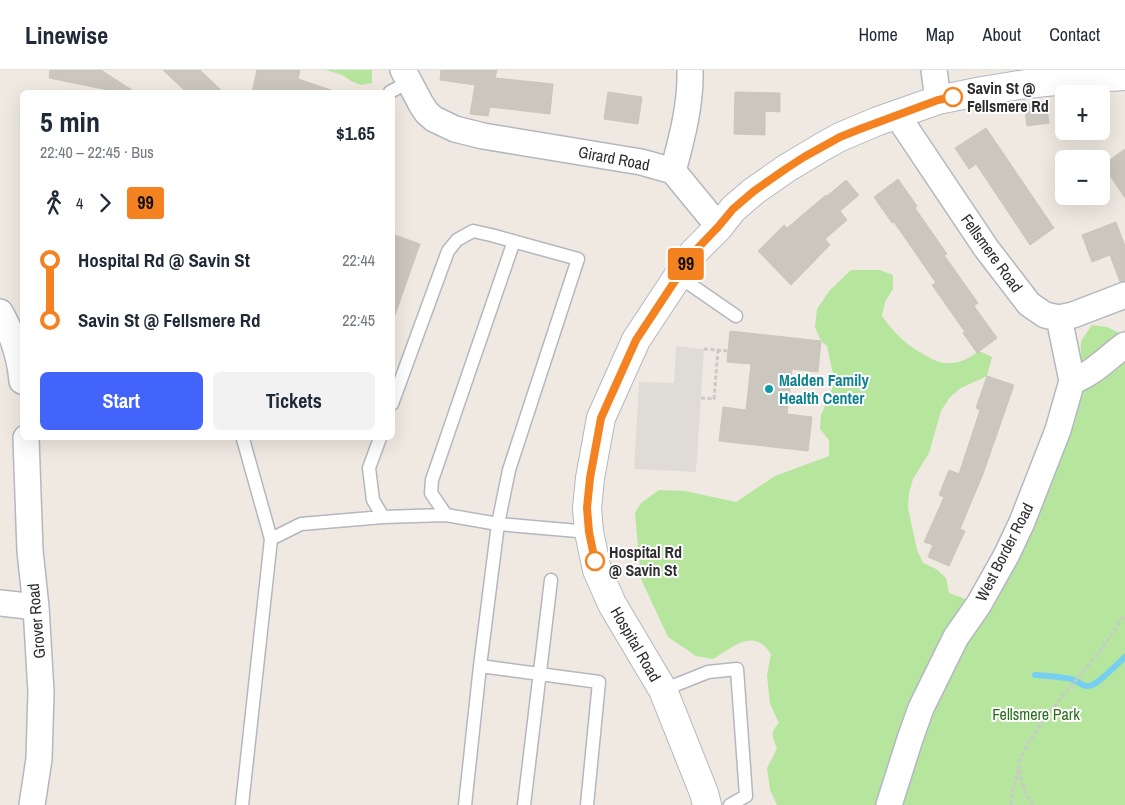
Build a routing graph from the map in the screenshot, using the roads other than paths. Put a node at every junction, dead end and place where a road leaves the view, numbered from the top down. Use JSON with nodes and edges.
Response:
{"nodes":[{"id":1,"x":690,"y":70,"type":"edge"},
{"id":2,"x":934,"y":70,"type":"edge"},
{"id":3,"x":1125,"y":76,"type":"edge"},
{"id":4,"x":401,"y":82,"type":"edge"},
{"id":5,"x":938,"y":100,"type":"junction"},
{"id":6,"x":897,"y":115,"type":"junction"},
{"id":7,"x":673,"y":171,"type":"junction"},
{"id":8,"x":718,"y":227,"type":"junction"},
{"id":9,"x":514,"y":241,"type":"junction"},
{"id":10,"x":678,"y":276,"type":"junction"},
{"id":11,"x":1125,"y":295,"type":"edge"},
{"id":12,"x":0,"y":312,"type":"edge"},
{"id":13,"x":736,"y":316,"type":"dead end"},
{"id":14,"x":1059,"y":318,"type":"junction"},
{"id":15,"x":1125,"y":345,"type":"edge"},
{"id":16,"x":20,"y":363,"type":"edge"},
{"id":17,"x":1072,"y":381,"type":"junction"},
{"id":18,"x":395,"y":396,"type":"edge"},
{"id":19,"x":26,"y":440,"type":"edge"},
{"id":20,"x":244,"y":440,"type":"edge"},
{"id":21,"x":379,"y":440,"type":"edge"},
{"id":22,"x":383,"y":516,"type":"junction"},
{"id":23,"x":446,"y":516,"type":"junction"},
{"id":24,"x":498,"y":524,"type":"junction"},
{"id":25,"x":589,"y":532,"type":"junction"},
{"id":26,"x":271,"y":538,"type":"junction"},
{"id":27,"x":550,"y":580,"type":"dead end"},
{"id":28,"x":0,"y":603,"type":"edge"},
{"id":29,"x":36,"y":607,"type":"junction"},
{"id":30,"x":480,"y":666,"type":"junction"},
{"id":31,"x":540,"y":674,"type":"junction"},
{"id":32,"x":663,"y":690,"type":"junction"},
{"id":33,"x":32,"y":805,"type":"edge"},
{"id":34,"x":242,"y":805,"type":"edge"},
{"id":35,"x":465,"y":805,"type":"edge"},
{"id":36,"x":524,"y":805,"type":"edge"},
{"id":37,"x":587,"y":805,"type":"edge"},
{"id":38,"x":706,"y":805,"type":"edge"},
{"id":39,"x":730,"y":805,"type":"edge"},
{"id":40,"x":889,"y":805,"type":"edge"}],
"edges":[{"from":1,"to":7,"type":"street"},
{"from":2,"to":5,"type":"street"},
{"from":3,"to":5,"type":"street","name":"Hospital Road"},
{"from":4,"to":7,"type":"street","name":"Girard Road"},
{"from":5,"to":6,"type":"street","name":"Hospital Road"},
{"from":6,"to":8,"type":"street","name":"Hospital Road"},
{"from":6,"to":14,"type":"street","name":"Fellsmere Road"},
{"from":7,"to":8,"type":"street"},
{"from":8,"to":10,"type":"street","name":"Hospital Road"},
{"from":9,"to":18,"type":"lane"},
{"from":9,"to":23,"type":"lane"},
{"from":9,"to":24,"type":"lane"},
{"from":10,"to":13,"type":"lane"},
{"from":10,"to":25,"type":"street","name":"Hospital Road"},
{"from":11,"to":14,"type":"street"},
{"from":12,"to":16,"type":"street"},
{"from":14,"to":17,"type":"street","name":"West Border Road"},
{"from":15,"to":17,"type":"street"},
{"from":17,"to":40,"type":"street","name":"West Border Road"},
{"from":19,"to":29,"type":"street","name":"Grover Road"},
{"from":20,"to":26,"type":"lane"},
{"from":21,"to":22,"type":"lane"},
{"from":22,"to":23,"type":"lane"},
{"from":22,"to":26,"type":"lane"},
{"from":23,"to":24,"type":"lane"},
{"from":24,"to":25,"type":"lane"},
{"from":24,"to":30,"type":"lane"},
{"from":25,"to":32,"type":"street","name":"Hospital Road"},
{"from":26,"to":34,"type":"lane"},
{"from":27,"to":31,"type":"lane"},
{"from":28,"to":29,"type":"street"},
{"from":29,"to":33,"type":"street","name":"Grover Road"},
{"from":30,"to":31,"type":"lane"},
{"from":30,"to":35,"type":"lane"},
{"from":31,"to":36,"type":"lane"},
{"from":31,"to":37,"type":"lane"},
{"from":32,"to":38,"type":"street","name":"Hospital Road"},
{"from":32,"to":39,"type":"lane"}]}
